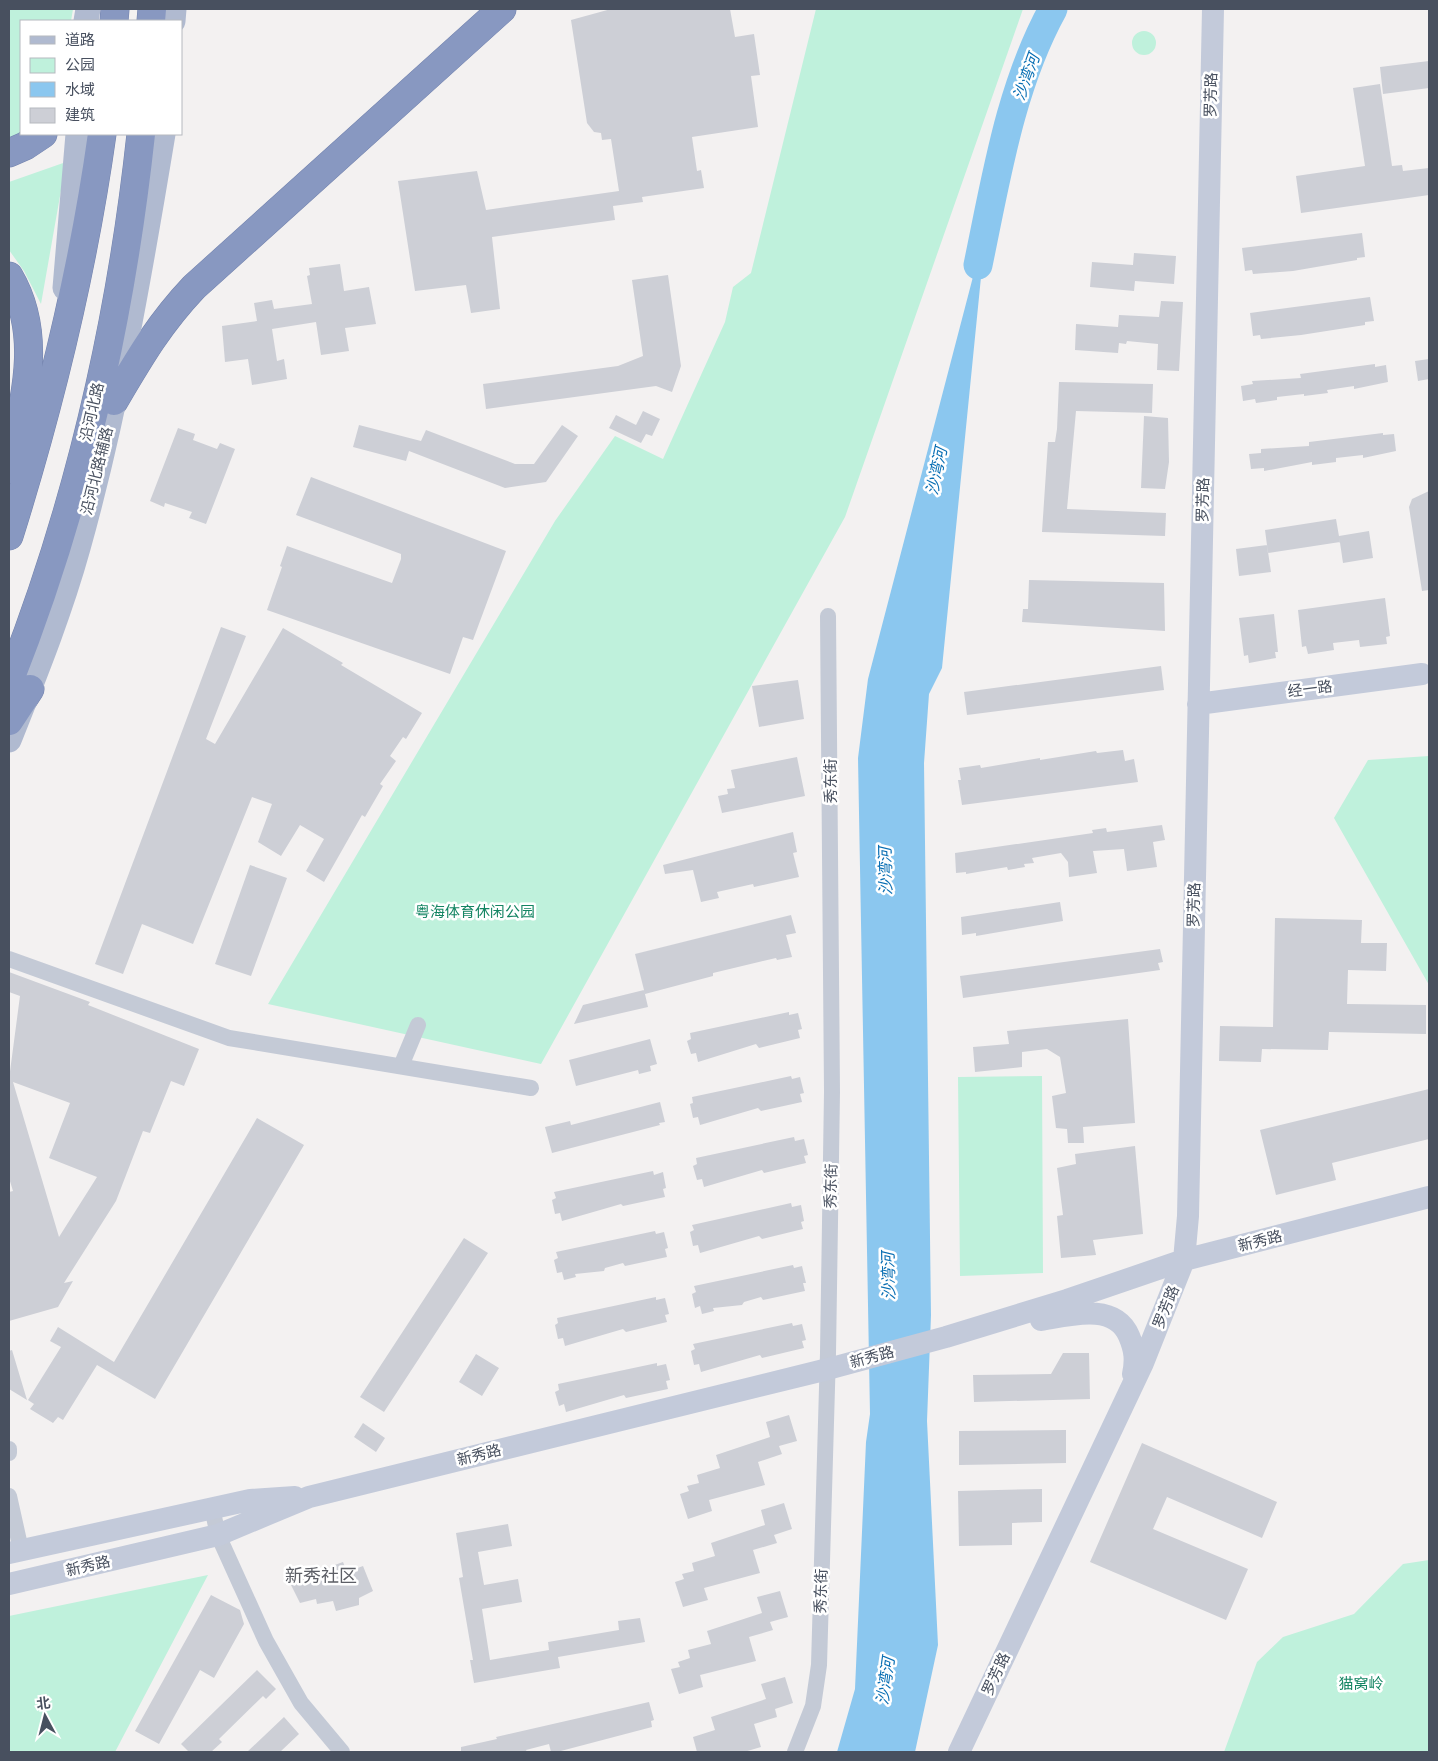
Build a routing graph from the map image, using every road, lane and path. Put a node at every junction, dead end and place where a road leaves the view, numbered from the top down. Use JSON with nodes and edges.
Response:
{"nodes":[{"id":1,"x":502,"y":9,"type":"edge"},
{"id":2,"x":1213,"y":9,"type":"edge"},
{"id":3,"x":42,"y":135,"type":"edge"},
{"id":4,"x":78,"y":135,"type":"edge"},
{"id":5,"x":102,"y":135,"type":"edge"},
{"id":6,"x":141,"y":135,"type":"edge"},
{"id":7,"x":162,"y":135,"type":"edge"},
{"id":8,"x":9,"y":153,"type":"edge"},
{"id":9,"x":9,"y":276,"type":"edge"},
{"id":10,"x":9,"y":320,"type":"edge"},
{"id":11,"x":59,"y":352,"type":"junction"},
{"id":12,"x":24,"y":397,"type":"junction"},
{"id":13,"x":114,"y":401,"type":"junction"},
{"id":14,"x":9,"y":469,"type":"edge"},
{"id":15,"x":9,"y":536,"type":"edge"},
{"id":16,"x":828,"y":616,"type":"dead end"},
{"id":17,"x":1427,"y":675,"type":"edge"},
{"id":18,"x":19,"y":685,"type":"edge"},
{"id":19,"x":1198,"y":704,"type":"junction"},
{"id":20,"x":9,"y":721,"type":"edge"},
{"id":21,"x":9,"y":740,"type":"edge"},
{"id":22,"x":9,"y":959,"type":"edge"},
{"id":23,"x":418,"y":1025,"type":"dead end"},
{"id":24,"x":401,"y":1066,"type":"junction"},
{"id":25,"x":531,"y":1088,"type":"dead end"},
{"id":26,"x":1429,"y":1197,"type":"edge"},
{"id":27,"x":1184,"y":1260,"type":"junction"},
{"id":28,"x":954,"y":1335,"type":"junction"},
{"id":29,"x":828,"y":1368,"type":"junction"},
{"id":30,"x":1129,"y":1392,"type":"junction"},
{"id":31,"x":9,"y":1449,"type":"edge"},
{"id":32,"x":9,"y":1453,"type":"edge"},
{"id":33,"x":9,"y":1496,"type":"edge"},
{"id":34,"x":309,"y":1497,"type":"junction"},
{"id":35,"x":212,"y":1508,"type":"junction"},
{"id":36,"x":218,"y":1535,"type":"junction"},
{"id":37,"x":15,"y":1552,"type":"edge"},
{"id":38,"x":9,"y":1584,"type":"edge"},
{"id":39,"x":342,"y":1752,"type":"edge"},
{"id":40,"x":795,"y":1752,"type":"edge"},
{"id":41,"x":959,"y":1752,"type":"edge"}],
"edges":[{"from":1,"to":13,"type":"highway"},
{"from":2,"to":19,"type":"main road","name":"罗芳路"},
{"from":3,"to":8,"type":"highway"},
{"from":4,"to":11,"type":"main road"},
{"from":5,"to":11,"type":"highway"},
{"from":6,"to":18,"type":"highway","name":"沿河北路"},
{"from":7,"to":13,"type":"main road","name":"沿河北路辅路"},
{"from":9,"to":12,"type":"highway"},
{"from":10,"to":12,"type":"highway"},
{"from":11,"to":15,"type":"highway"},
{"from":12,"to":14,"type":"highway"},
{"from":13,"to":18,"type":"main road","name":"沿河北路辅路"},
{"from":16,"to":29,"type":"street","name":"秀东街"},
{"from":17,"to":19,"type":"main road","name":"经一路"},
{"from":18,"to":20,"type":"highway","name":"沿河北路"},
{"from":18,"to":21,"type":"main road","name":"沿河北路辅路"},
{"from":19,"to":27,"type":"main road","name":"罗芳路"},
{"from":22,"to":24,"type":"street"},
{"from":23,"to":24,"type":"street"},
{"from":24,"to":25,"type":"street"},
{"from":26,"to":27,"type":"main road","name":"新秀路"},
{"from":27,"to":28,"type":"main road","name":"新秀路"},
{"from":27,"to":30,"type":"main road","name":"罗芳路"},
{"from":28,"to":29,"type":"main road","name":"新秀路"},
{"from":28,"to":30,"type":"main road"},
{"from":29,"to":34,"type":"main road","name":"新秀路"},
{"from":29,"to":40,"type":"street","name":"秀东街"},
{"from":30,"to":41,"type":"main road","name":"罗芳路"},
{"from":31,"to":32,"type":"street"},
{"from":33,"to":37,"type":"street"},
{"from":34,"to":35,"type":"main road","name":"新秀路"},
{"from":34,"to":36,"type":"main road","name":"新秀路"},
{"from":35,"to":36,"type":"street"},
{"from":35,"to":37,"type":"main road","name":"新秀路"},
{"from":36,"to":38,"type":"main road","name":"新秀路"},
{"from":36,"to":39,"type":"street"}]}
